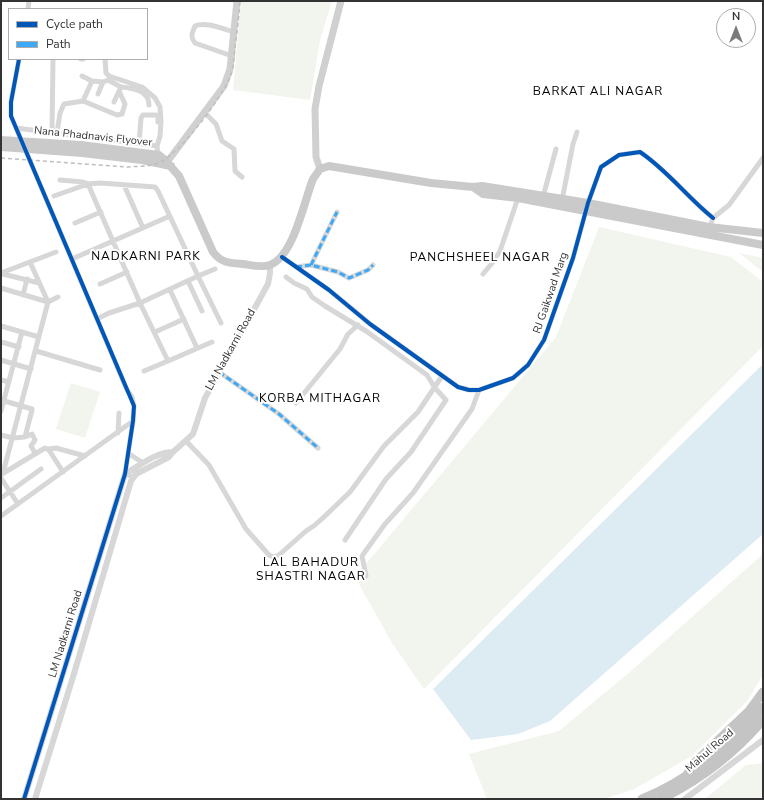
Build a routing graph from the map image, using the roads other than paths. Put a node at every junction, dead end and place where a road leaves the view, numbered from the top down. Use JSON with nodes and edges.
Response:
{"nodes":[{"id":1,"x":237,"y":1,"type":"edge"},
{"id":2,"x":341,"y":1,"type":"edge"},
{"id":3,"x":234,"y":32,"type":"junction"},
{"id":4,"x":232,"y":56,"type":"junction"},
{"id":5,"x":20,"y":60,"type":"edge"},
{"id":6,"x":53,"y":60,"type":"edge"},
{"id":7,"x":105,"y":60,"type":"edge"},
{"id":8,"x":82,"y":76,"type":"dead end"},
{"id":9,"x":92,"y":82,"type":"junction"},
{"id":10,"x":103,"y":82,"type":"junction"},
{"id":11,"x":120,"y":89,"type":"junction"},
{"id":12,"x":98,"y":94,"type":"dead end"},
{"id":13,"x":67,"y":98,"type":"dead end"},
{"id":14,"x":83,"y":101,"type":"junction"},
{"id":15,"x":114,"y":102,"type":"dead end"},
{"id":16,"x":64,"y":104,"type":"junction"},
{"id":17,"x":149,"y":105,"type":"dead end"},
{"id":18,"x":205,"y":113,"type":"junction"},
{"id":19,"x":16,"y":128,"type":"junction"},
{"id":20,"x":577,"y":132,"type":"dead end"},
{"id":21,"x":55,"y":133,"type":"junction"},
{"id":22,"x":1,"y":140,"type":"edge"},
{"id":23,"x":139,"y":144,"type":"junction"},
{"id":24,"x":156,"y":146,"type":"junction"},
{"id":25,"x":1,"y":147,"type":"edge"},
{"id":26,"x":556,"y":149,"type":"dead end"},
{"id":27,"x":159,"y":155,"type":"junction"},
{"id":28,"x":142,"y":156,"type":"junction"},
{"id":29,"x":763,"y":158,"type":"edge"},
{"id":30,"x":155,"y":163,"type":"junction"},
{"id":31,"x":168,"y":164,"type":"junction"},
{"id":32,"x":320,"y":169,"type":"junction"},
{"id":33,"x":242,"y":178,"type":"dead end"},
{"id":34,"x":60,"y":180,"type":"dead end"},
{"id":35,"x":88,"y":184,"type":"junction"},
{"id":36,"x":124,"y":185,"type":"junction"},
{"id":37,"x":473,"y":187,"type":"junction"},
{"id":38,"x":54,"y":196,"type":"dead end"},
{"id":39,"x":542,"y":197,"type":"junction"},
{"id":40,"x":518,"y":198,"type":"junction"},
{"id":41,"x":562,"y":200,"type":"junction"},
{"id":42,"x":587,"y":207,"type":"junction"},
{"id":43,"x":100,"y":212,"type":"junction"},
{"id":44,"x":337,"y":212,"type":"dead end"},
{"id":45,"x":170,"y":216,"type":"junction"},
{"id":46,"x":713,"y":218,"type":"junction"},
{"id":47,"x":74,"y":223,"type":"dead end"},
{"id":48,"x":143,"y":228,"type":"junction"},
{"id":49,"x":708,"y":230,"type":"junction"},
{"id":50,"x":763,"y":233,"type":"edge"},
{"id":51,"x":113,"y":241,"type":"junction"},
{"id":52,"x":763,"y":245,"type":"edge"},
{"id":53,"x":56,"y":252,"type":"dead end"},
{"id":54,"x":282,"y":257,"type":"junction"},
{"id":55,"x":72,"y":259,"type":"junction"},
{"id":56,"x":30,"y":262,"type":"junction"},
{"id":57,"x":270,"y":265,"type":"junction"},
{"id":58,"x":311,"y":265,"type":"junction"},
{"id":59,"x":373,"y":265,"type":"dead end"},
{"id":60,"x":296,"y":267,"type":"junction"},
{"id":61,"x":215,"y":269,"type":"dead end"},
{"id":62,"x":127,"y":272,"type":"junction"},
{"id":63,"x":2,"y":273,"type":"edge"},
{"id":64,"x":483,"y":274,"type":"dead end"},
{"id":65,"x":198,"y":276,"type":"junction"},
{"id":66,"x":286,"y":277,"type":"dead end"},
{"id":67,"x":27,"y":280,"type":"junction"},
{"id":68,"x":188,"y":281,"type":"junction"},
{"id":69,"x":39,"y":283,"type":"junction"},
{"id":70,"x":100,"y":284,"type":"dead end"},
{"id":71,"x":1,"y":288,"type":"edge"},
{"id":72,"x":170,"y":290,"type":"junction"},
{"id":73,"x":23,"y":295,"type":"junction"},
{"id":74,"x":58,"y":297,"type":"dead end"},
{"id":75,"x":48,"y":302,"type":"junction"},
{"id":76,"x":140,"y":303,"type":"junction"},
{"id":77,"x":202,"y":311,"type":"dead end"},
{"id":78,"x":97,"y":319,"type":"junction"},
{"id":79,"x":184,"y":319,"type":"junction"},
{"id":80,"x":220,"y":322,"type":"dead end"},
{"id":81,"x":1,"y":326,"type":"edge"},
{"id":82,"x":358,"y":326,"type":"junction"},
{"id":83,"x":22,"y":332,"type":"junction"},
{"id":84,"x":154,"y":332,"type":"junction"},
{"id":85,"x":39,"y":337,"type":"junction"},
{"id":86,"x":1,"y":342,"type":"edge"},
{"id":87,"x":212,"y":342,"type":"dead end"},
{"id":88,"x":19,"y":347,"type":"junction"},
{"id":89,"x":197,"y":348,"type":"junction"},
{"id":90,"x":36,"y":351,"type":"junction"},
{"id":91,"x":1,"y":360,"type":"edge"},
{"id":92,"x":168,"y":361,"type":"junction"},
{"id":93,"x":14,"y":364,"type":"junction"},
{"id":94,"x":31,"y":368,"type":"junction"},
{"id":95,"x":100,"y":370,"type":"dead end"},
{"id":96,"x":144,"y":371,"type":"dead end"},
{"id":97,"x":218,"y":372,"type":"junction"},
{"id":98,"x":442,"y":376,"type":"junction"},
{"id":99,"x":1,"y":380,"type":"edge"},
{"id":100,"x":9,"y":382,"type":"junction"},
{"id":101,"x":435,"y":388,"type":"junction"},
{"id":102,"x":479,"y":390,"type":"junction"},
{"id":103,"x":2,"y":400,"type":"edge"},
{"id":104,"x":296,"y":403,"type":"dead end"},
{"id":105,"x":21,"y":405,"type":"junction"},
{"id":106,"x":1,"y":411,"type":"edge"},
{"id":107,"x":119,"y":413,"type":"dead end"},
{"id":108,"x":133,"y":421,"type":"junction"},
{"id":109,"x":118,"y":433,"type":"junction"},
{"id":110,"x":1,"y":435,"type":"edge"},
{"id":111,"x":25,"y":437,"type":"junction"},
{"id":112,"x":12,"y":438,"type":"junction"},
{"id":113,"x":186,"y":441,"type":"junction"},
{"id":114,"x":48,"y":448,"type":"junction"},
{"id":115,"x":318,"y":448,"type":"dead end"},
{"id":116,"x":172,"y":452,"type":"junction"},
{"id":117,"x":35,"y":453,"type":"junction"},
{"id":118,"x":128,"y":453,"type":"junction"},
{"id":119,"x":85,"y":456,"type":"junction"},
{"id":120,"x":143,"y":463,"type":"junction"},
{"id":121,"x":41,"y":469,"type":"dead end"},
{"id":122,"x":63,"y":472,"type":"junction"},
{"id":123,"x":125,"y":474,"type":"junction"},
{"id":124,"x":2,"y":475,"type":"edge"},
{"id":125,"x":133,"y":477,"type":"junction"},
{"id":126,"x":10,"y":492,"type":"junction"},
{"id":127,"x":1,"y":498,"type":"edge"},
{"id":128,"x":18,"y":504,"type":"junction"},
{"id":129,"x":115,"y":509,"type":"junction"},
{"id":130,"x":122,"y":510,"type":"junction"},
{"id":131,"x":1,"y":516,"type":"edge"},
{"id":132,"x":345,"y":540,"type":"dead end"},
{"id":133,"x":366,"y":576,"type":"dead end"},
{"id":134,"x":763,"y":692,"type":"edge"},
{"id":135,"x":763,"y":699,"type":"edge"},
{"id":136,"x":763,"y":706,"type":"edge"},
{"id":137,"x":763,"y":714,"type":"edge"},
{"id":138,"x":763,"y":720,"type":"edge"},
{"id":139,"x":763,"y":740,"type":"edge"},
{"id":140,"x":688,"y":775,"type":"junction"},
{"id":141,"x":24,"y":799,"type":"edge"},
{"id":142,"x":35,"y":799,"type":"edge"},
{"id":143,"x":642,"y":799,"type":"edge"},
{"id":144,"x":653,"y":799,"type":"edge"},
{"id":145,"x":661,"y":799,"type":"edge"},
{"id":146,"x":670,"y":799,"type":"edge"},
{"id":147,"x":685,"y":799,"type":"edge"}],
"edges":[{"from":1,"to":3,"type":"main road"},
{"from":2,"to":32,"type":"main road"},
{"from":3,"to":4,"type":"main road"},
{"from":3,"to":4,"type":"street"},
{"from":4,"to":18,"type":"main road"},
{"from":5,"to":19,"type":"street"},
{"from":6,"to":21,"type":"street"},
{"from":7,"to":24,"type":"street"},
{"from":8,"to":9,"type":"street"},
{"from":9,"to":10,"type":"street"},
{"from":9,"to":14,"type":"street"},
{"from":10,"to":11,"type":"street"},
{"from":10,"to":12,"type":"street"},
{"from":11,"to":14,"type":"street"},
{"from":11,"to":15,"type":"street"},
{"from":11,"to":17,"type":"street"},
{"from":13,"to":16,"type":"street"},
{"from":14,"to":16,"type":"street"},
{"from":16,"to":21,"type":"street"},
{"from":18,"to":31,"type":"main road"},
{"from":18,"to":33,"type":"street"},
{"from":19,"to":21,"type":"street"},
{"from":19,"to":55,"type":"street"},
{"from":20,"to":41,"type":"street"},
{"from":21,"to":23,"type":"street"},
{"from":22,"to":28,"type":"main road","name":"Nana Phadnavis Flyover","bridge":true},
{"from":23,"to":24,"type":"street"},
{"from":23,"to":24,"type":"street"},
{"from":24,"to":27,"type":"street"},
{"from":25,"to":28,"type":"main road","name":"Nana Phadnavis Flyover","bridge":true},
{"from":26,"to":39,"type":"street"},
{"from":27,"to":28,"type":"main road","name":"Nana Phadnavis Flyover"},
{"from":27,"to":30,"type":"street"},
{"from":27,"to":31,"type":"main road"},
{"from":28,"to":30,"type":"main road","name":"Nana Phadnavis Flyover"},
{"from":29,"to":46,"type":"street"},
{"from":30,"to":31,"type":"main road","name":"Nana Phadnavis Flyover"},
{"from":31,"to":57,"type":"main road"},
{"from":32,"to":37,"type":"main road"},
{"from":32,"to":54,"type":"main road"},
{"from":34,"to":35,"type":"street"},
{"from":35,"to":36,"type":"street"},
{"from":35,"to":38,"type":"street"},
{"from":35,"to":43,"type":"street"},
{"from":36,"to":45,"type":"street"},
{"from":36,"to":48,"type":"street"},
{"from":37,"to":39,"type":"main road"},
{"from":37,"to":40,"type":"main road"},
{"from":39,"to":41,"type":"main road"},
{"from":40,"to":42,"type":"main road"},
{"from":40,"to":64,"type":"street"},
{"from":41,"to":42,"type":"main road"},
{"from":42,"to":46,"type":"street","name":"RJ Gaikwad Marg"},
{"from":42,"to":49,"type":"main road"},
{"from":42,"to":102,"type":"street","name":"RJ Gaikwad Marg"},
{"from":43,"to":47,"type":"street"},
{"from":43,"to":51,"type":"street"},
{"from":44,"to":58,"type":"street"},
{"from":45,"to":48,"type":"street"},
{"from":45,"to":65,"type":"street"},
{"from":46,"to":49,"type":"street"},
{"from":48,"to":51,"type":"street"},
{"from":49,"to":50,"type":"main road"},
{"from":49,"to":52,"type":"main road"},
{"from":51,"to":55,"type":"street"},
{"from":51,"to":62,"type":"street"},
{"from":53,"to":56,"type":"street"},
{"from":54,"to":57,"type":"main road"},
{"from":54,"to":60,"type":"street","name":"RJ Gaikwad Marg"},
{"from":55,"to":78,"type":"street"},
{"from":56,"to":63,"type":"street"},
{"from":56,"to":69,"type":"street"},
{"from":57,"to":97,"type":"street","name":"LM Nadkarni Road"},
{"from":58,"to":59,"type":"street"},
{"from":58,"to":60,"type":"street"},
{"from":60,"to":98,"type":"street","name":"RJ Gaikwad Marg"},
{"from":61,"to":65,"type":"street"},
{"from":62,"to":70,"type":"street"},
{"from":62,"to":76,"type":"street"},
{"from":63,"to":67,"type":"street"},
{"from":65,"to":68,"type":"street"},
{"from":65,"to":80,"type":"street"},
{"from":66,"to":82,"type":"street"},
{"from":67,"to":69,"type":"street"},
{"from":67,"to":73,"type":"street"},
{"from":68,"to":72,"type":"street"},
{"from":68,"to":77,"type":"street"},
{"from":69,"to":75,"type":"street"},
{"from":71,"to":73,"type":"street"},
{"from":72,"to":76,"type":"street"},
{"from":72,"to":79,"type":"street"},
{"from":73,"to":75,"type":"street"},
{"from":74,"to":75,"type":"street"},
{"from":75,"to":85,"type":"street"},
{"from":76,"to":78,"type":"street"},
{"from":76,"to":84,"type":"street"},
{"from":78,"to":108,"type":"street"},
{"from":79,"to":84,"type":"street"},
{"from":79,"to":89,"type":"street"},
{"from":81,"to":83,"type":"street"},
{"from":82,"to":101,"type":"street"},
{"from":82,"to":104,"type":"street"},
{"from":83,"to":85,"type":"street"},
{"from":83,"to":88,"type":"street"},
{"from":84,"to":92,"type":"street"},
{"from":85,"to":90,"type":"street"},
{"from":86,"to":88,"type":"street"},
{"from":87,"to":89,"type":"street"},
{"from":88,"to":93,"type":"street"},
{"from":89,"to":92,"type":"street"},
{"from":90,"to":94,"type":"street"},
{"from":90,"to":95,"type":"street"},
{"from":91,"to":93,"type":"street"},
{"from":92,"to":96,"type":"street"},
{"from":93,"to":94,"type":"street"},
{"from":93,"to":100,"type":"street"},
{"from":94,"to":105,"type":"street"},
{"from":97,"to":113,"type":"street","name":"LM Nadkarni Road"},
{"from":97,"to":115,"type":"street"},
{"from":98,"to":101,"type":"street"},
{"from":98,"to":102,"type":"street","name":"RJ Gaikwad Marg"},
{"from":99,"to":100,"type":"street"},
{"from":100,"to":103,"type":"street"},
{"from":101,"to":113,"type":"street"},
{"from":101,"to":132,"type":"street"},
{"from":102,"to":133,"type":"street"},
{"from":103,"to":105,"type":"street"},
{"from":103,"to":106,"type":"street"},
{"from":105,"to":111,"type":"street"},
{"from":105,"to":112,"type":"street"},
{"from":107,"to":109,"type":"street"},
{"from":108,"to":109,"type":"street"},
{"from":108,"to":118,"type":"street"},
{"from":109,"to":119,"type":"street"},
{"from":110,"to":112,"type":"street"},
{"from":111,"to":112,"type":"street"},
{"from":111,"to":117,"type":"street"},
{"from":112,"to":124,"type":"street"},
{"from":113,"to":116,"type":"street","name":"LM Nadkarni Road"},
{"from":114,"to":117,"type":"street"},
{"from":114,"to":119,"type":"street"},
{"from":114,"to":122,"type":"street"},
{"from":116,"to":120,"type":"street","name":"LM Nadkarni Road"},
{"from":116,"to":125,"type":"street","name":"LM Nadkarni Road"},
{"from":117,"to":124,"type":"street"},
{"from":118,"to":120,"type":"street"},
{"from":118,"to":123,"type":"street"},
{"from":119,"to":122,"type":"street"},
{"from":120,"to":123,"type":"street","name":"LM Nadkarni Road"},
{"from":121,"to":126,"type":"street"},
{"from":122,"to":128,"type":"street"},
{"from":123,"to":125,"type":"street"},
{"from":123,"to":129,"type":"street","name":"LM Nadkarni Road"},
{"from":124,"to":126,"type":"street"},
{"from":125,"to":130,"type":"street","name":"LM Nadkarni Road"},
{"from":126,"to":127,"type":"street"},
{"from":126,"to":128,"type":"street"},
{"from":128,"to":131,"type":"street"},
{"from":129,"to":130,"type":"street"},
{"from":129,"to":141,"type":"street","name":"LM Nadkarni Road"},
{"from":130,"to":142,"type":"street","name":"LM Nadkarni Road"},
{"from":134,"to":140,"type":"highway","bridge":true},
{"from":135,"to":144,"type":"street","name":"Mahul Road"},
{"from":136,"to":140,"type":"highway","bridge":true},
{"from":137,"to":146,"type":"street","name":"Mahul Road"},
{"from":138,"to":145,"type":"highway","bridge":true},
{"from":139,"to":147,"type":"street","name":"Mahul Road"},
{"from":140,"to":143,"type":"highway","bridge":true}]}
